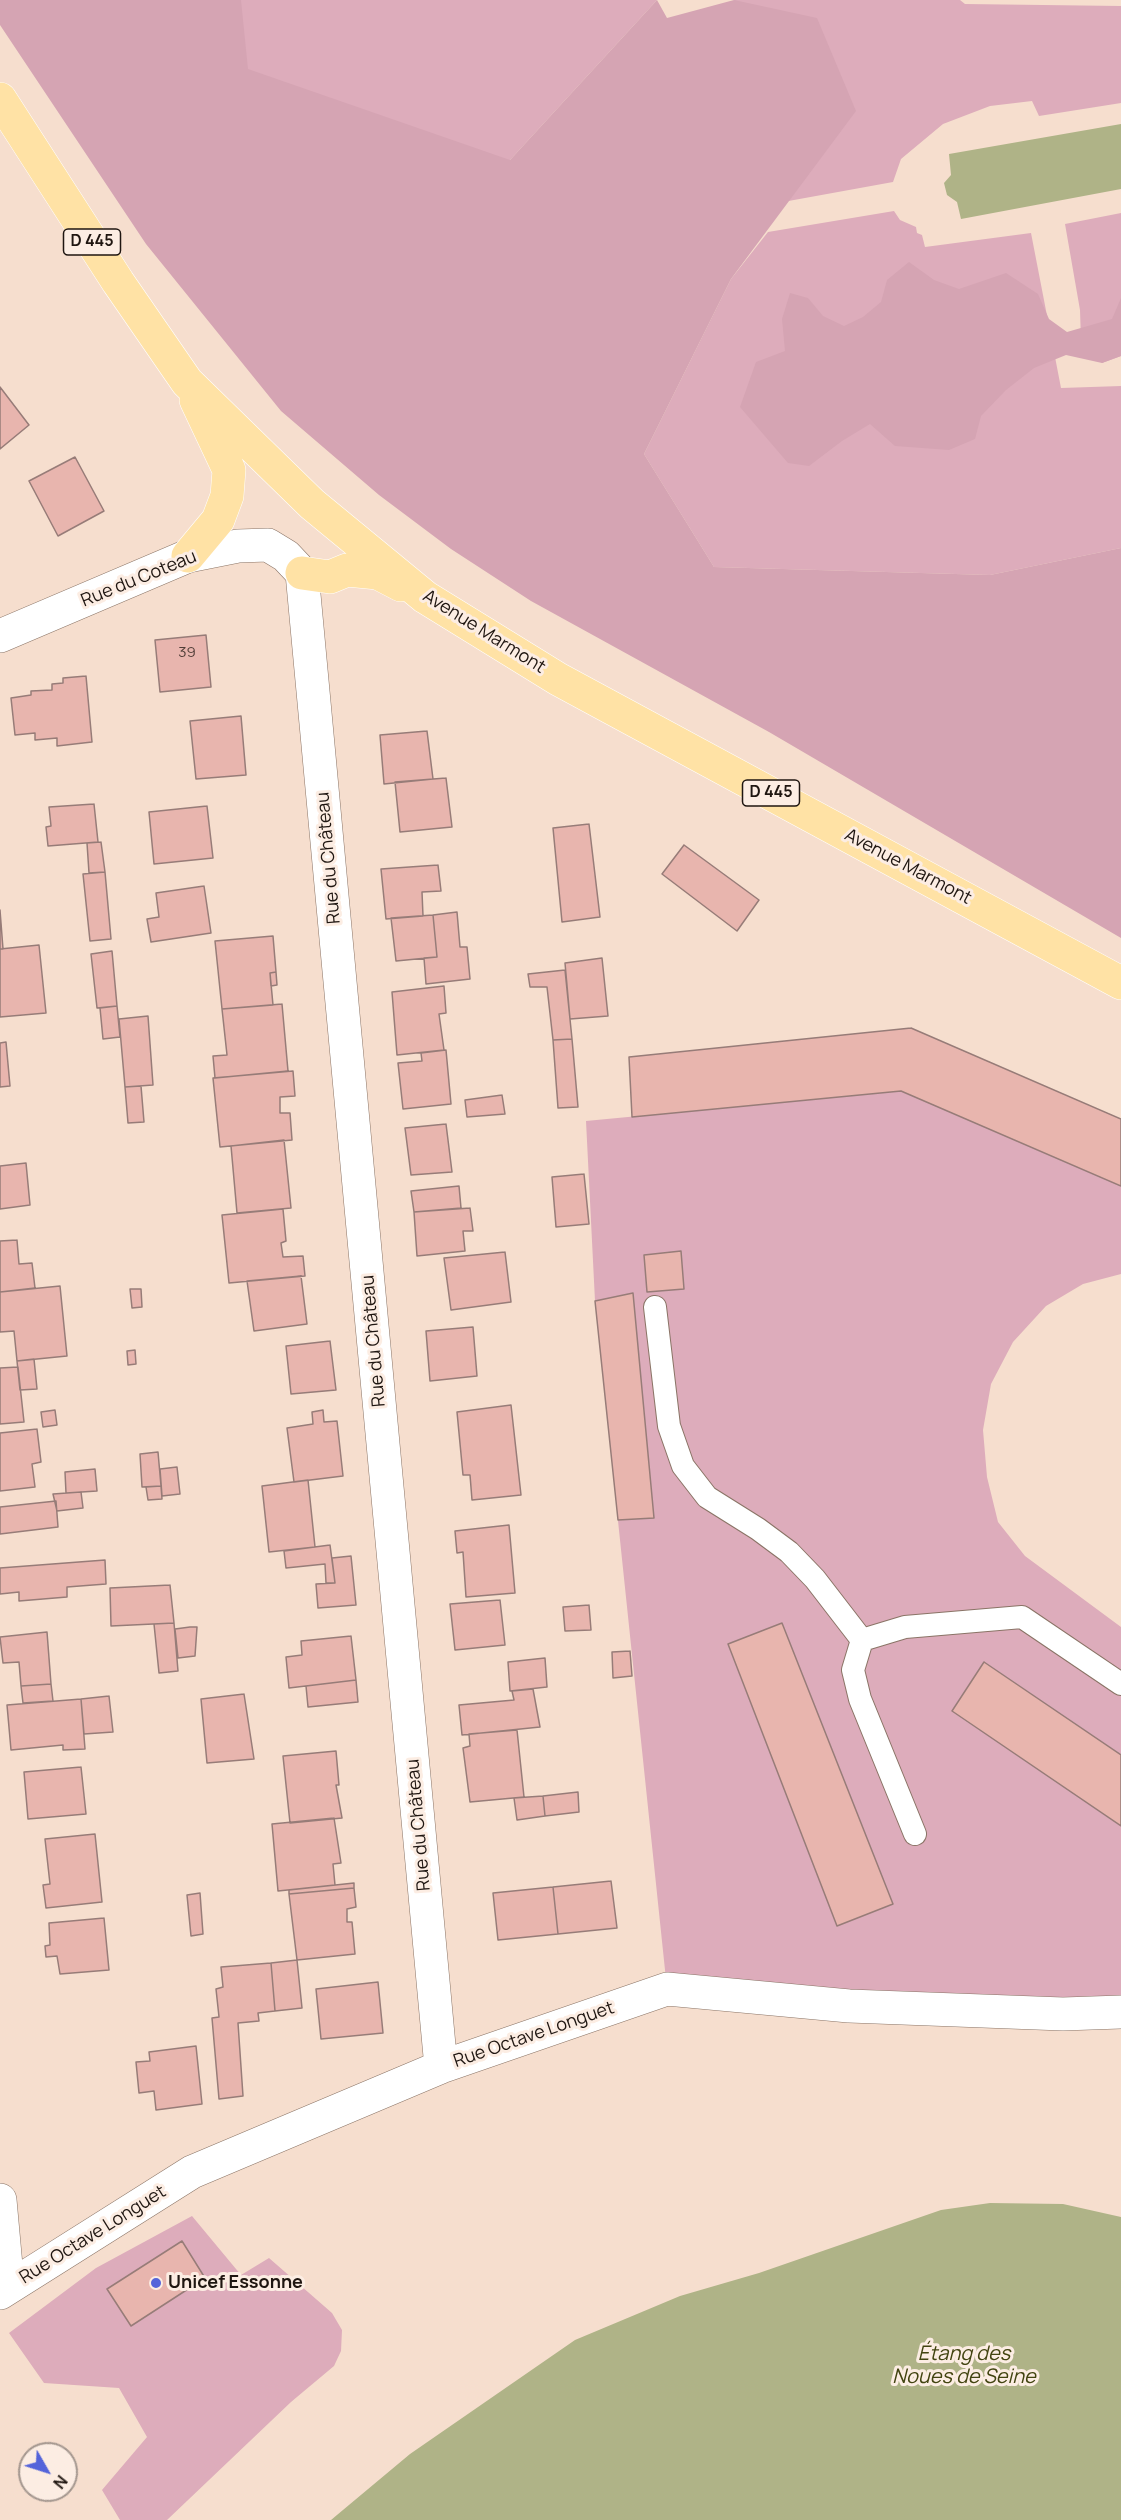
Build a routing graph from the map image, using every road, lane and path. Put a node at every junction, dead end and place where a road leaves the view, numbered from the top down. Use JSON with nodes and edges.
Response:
{"nodes":[{"id":1,"x":0,"y":99,"type":"edge"},
{"id":2,"x":188,"y":382,"type":"junction"},
{"id":3,"x":188,"y":556,"type":"junction"},
{"id":4,"x":302,"y":573,"type":"junction"},
{"id":5,"x":425,"y":597,"type":"junction"},
{"id":6,"x":3,"y":630,"type":"edge"},
{"id":7,"x":1121,"y":983,"type":"edge"},
{"id":8,"x":656,"y":1307,"type":"dead end"},
{"id":9,"x":862,"y":1640,"type":"junction"},
{"id":10,"x":1121,"y":1683,"type":"edge"},
{"id":11,"x":915,"y":1834,"type":"dead end"},
{"id":12,"x":1121,"y":2012,"type":"edge"},
{"id":13,"x":441,"y":2067,"type":"junction"},
{"id":14,"x":0,"y":2199,"type":"edge"},
{"id":15,"x":4,"y":2291,"type":"edge"}],
"edges":[{"from":1,"to":2,"type":"main road","name":"Avenue Marmont","number":"D 445"},
{"from":2,"to":3,"type":"main road"},
{"from":2,"to":5,"type":"main road","name":"Avenue Marmont","number":"D 445"},
{"from":3,"to":4,"type":"street","name":"Rue du Coteau"},
{"from":3,"to":6,"type":"street","name":"Rue du Coteau"},
{"from":4,"to":5,"type":"main road"},
{"from":4,"to":13,"type":"street","name":"Rue du Château"},
{"from":5,"to":7,"type":"main road","name":"Avenue Marmont","number":"D 445"},
{"from":8,"to":9,"type":"lane"},
{"from":9,"to":10,"type":"lane"},
{"from":9,"to":11,"type":"lane"},
{"from":12,"to":13,"type":"street","name":"Rue Octave Longuet"},
{"from":13,"to":15,"type":"street","name":"Rue Octave Longuet"},
{"from":14,"to":15,"type":"street"}]}
